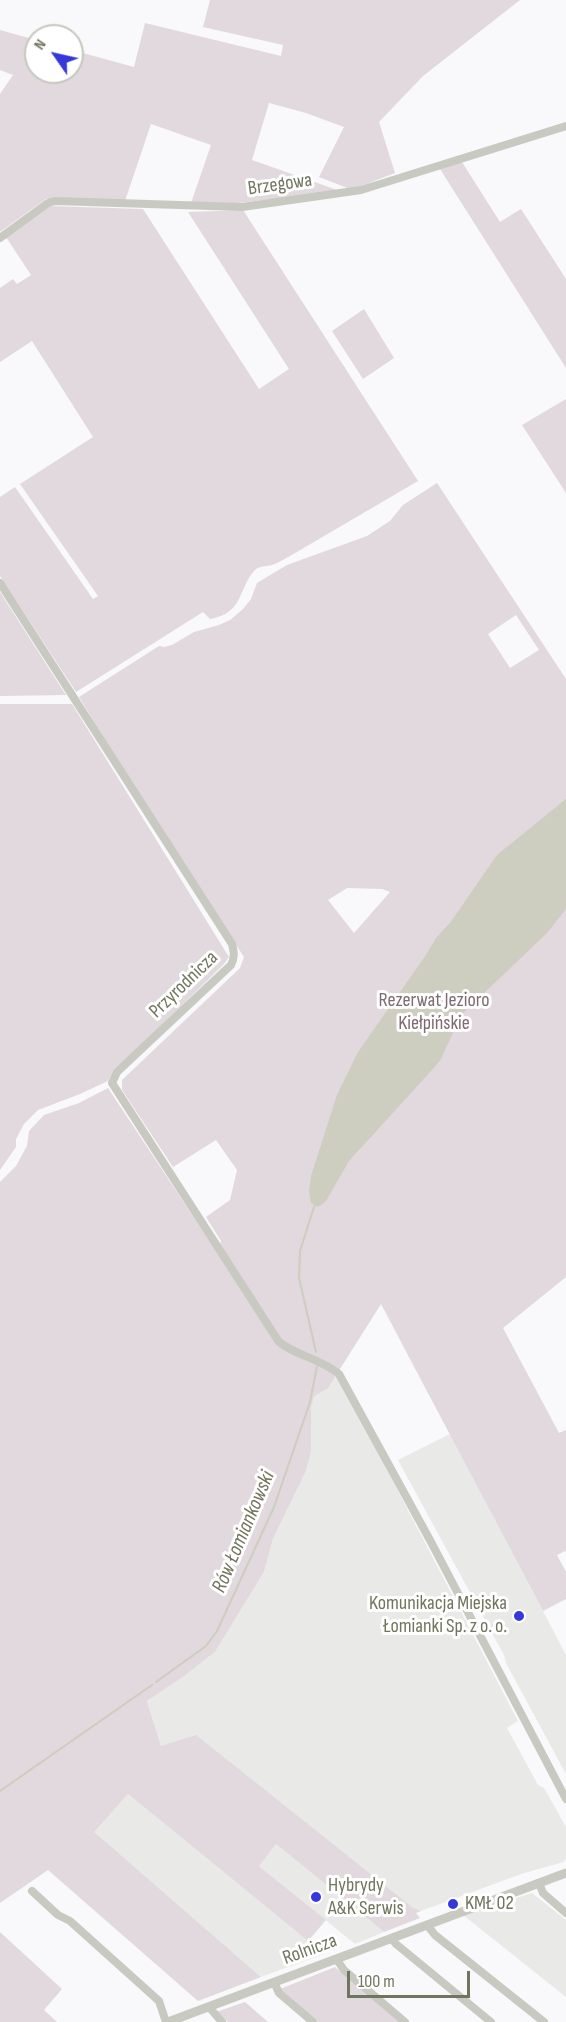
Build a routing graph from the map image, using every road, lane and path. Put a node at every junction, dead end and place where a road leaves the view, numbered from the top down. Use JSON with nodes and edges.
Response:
{"nodes":[{"id":1,"x":566,"y":126,"type":"edge"},
{"id":2,"x":0,"y":238,"type":"edge"},
{"id":3,"x":0,"y":584,"type":"edge"},
{"id":4,"x":566,"y":1799,"type":"edge"},
{"id":5,"x":566,"y":1873,"type":"edge"},
{"id":6,"x":540,"y":1883,"type":"junction"},
{"id":7,"x":32,"y":1892,"type":"dead end"},
{"id":8,"x":566,"y":1913,"type":"edge"},
{"id":9,"x":427,"y":1925,"type":"junction"},
{"id":10,"x":392,"y":1939,"type":"junction"},
{"id":11,"x":337,"y":1960,"type":"junction"},
{"id":12,"x":274,"y":1982,"type":"junction"},
{"id":13,"x":209,"y":2007,"type":"junction"},
{"id":14,"x":167,"y":2022,"type":"edge"},
{"id":15,"x":222,"y":2022,"type":"edge"},
{"id":16,"x":313,"y":2022,"type":"edge"},
{"id":17,"x":405,"y":2022,"type":"edge"},
{"id":18,"x":491,"y":2022,"type":"edge"},
{"id":19,"x":544,"y":2022,"type":"edge"}],
"edges":[{"from":1,"to":2,"type":"street","name":"Brzegowa"},
{"from":3,"to":4,"type":"street","name":"Przyrodnicza"},
{"from":5,"to":6,"type":"street","name":"Rolnicza"},
{"from":6,"to":8,"type":"street"},
{"from":6,"to":9,"type":"street","name":"Rolnicza"},
{"from":7,"to":14,"type":"street"},
{"from":9,"to":10,"type":"street","name":"Rolnicza"},
{"from":9,"to":19,"type":"street"},
{"from":10,"to":11,"type":"street","name":"Rolnicza"},
{"from":10,"to":18,"type":"street"},
{"from":11,"to":12,"type":"street","name":"Rolnicza"},
{"from":11,"to":17,"type":"street"},
{"from":12,"to":13,"type":"street","name":"Rolnicza"},
{"from":12,"to":16,"type":"street"},
{"from":13,"to":14,"type":"street","name":"Rolnicza"},
{"from":13,"to":15,"type":"street"}]}
